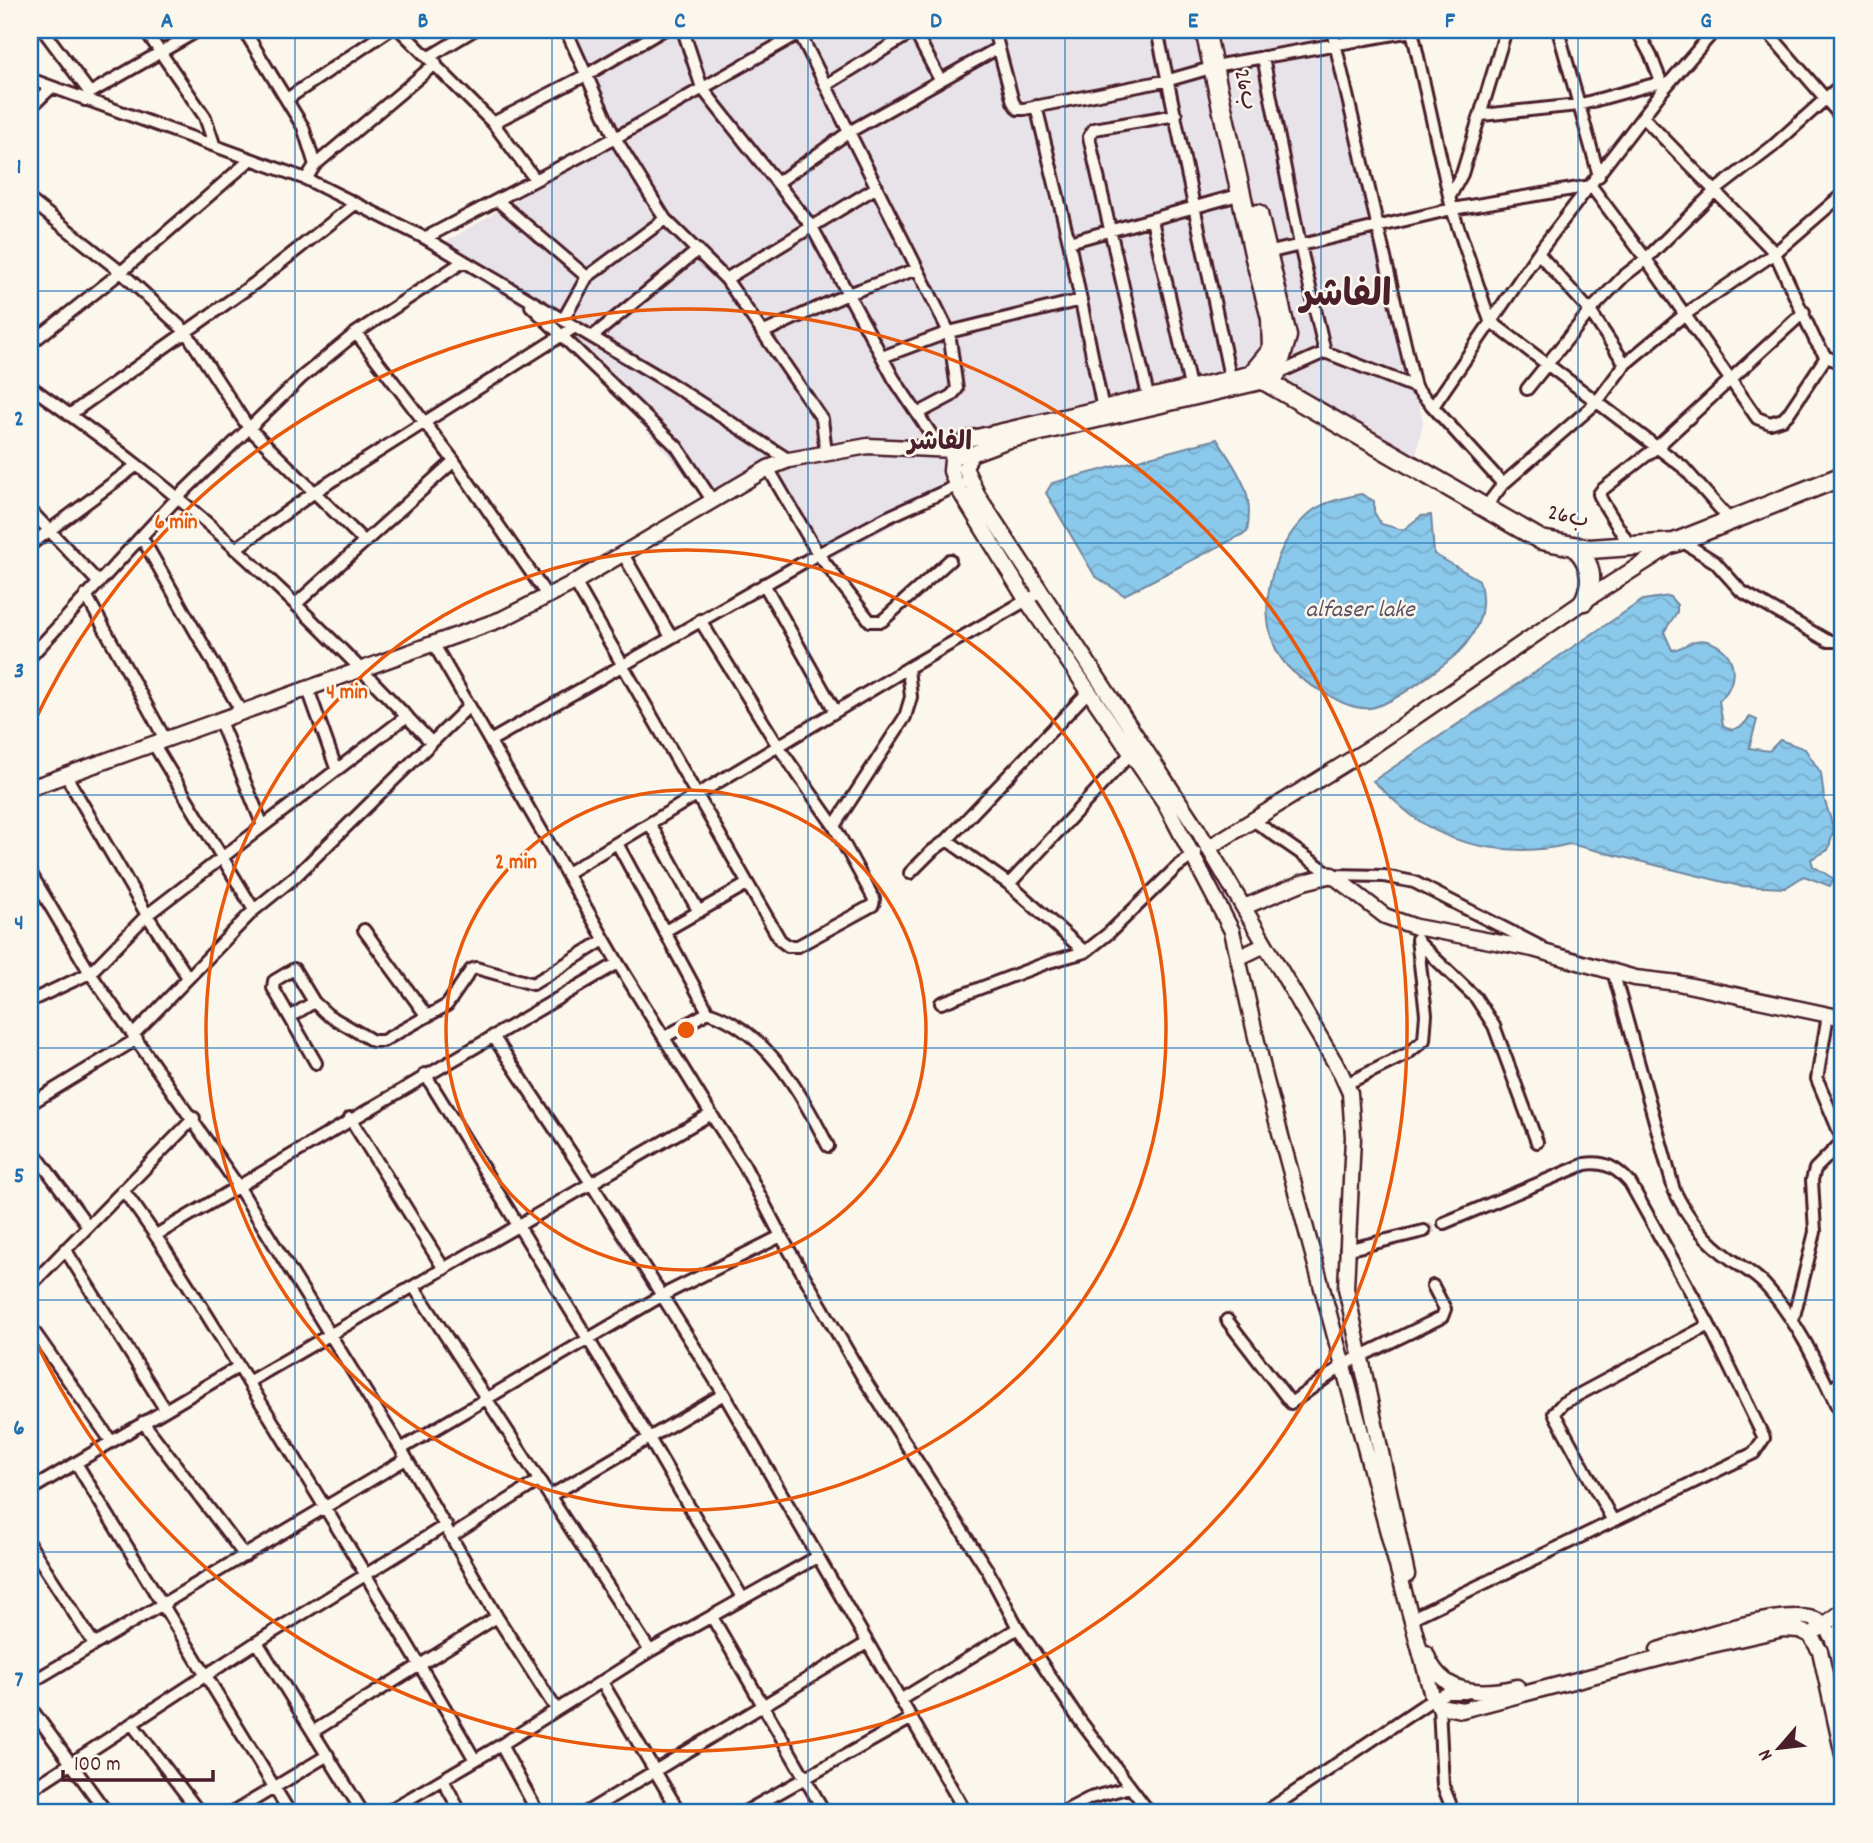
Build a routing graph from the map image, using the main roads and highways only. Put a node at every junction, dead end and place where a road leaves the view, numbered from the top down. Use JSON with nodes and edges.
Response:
{"nodes":[{"id":1,"x":1205,"y":30,"type":"edge"},
{"id":2,"x":1217,"y":30,"type":"edge"},
{"id":3,"x":1219,"y":65,"type":"junction"},
{"id":4,"x":1268,"y":370,"type":"junction"},
{"id":5,"x":1843,"y":476,"type":"edge"},
{"id":6,"x":1576,"y":548,"type":"junction"},
{"id":7,"x":1584,"y":601,"type":"road end"}],
"edges":[{"from":1,"to":3,"type":"highway","name":"26ب"},
{"from":2,"to":3,"type":"highway","name":"26ب"},
{"from":3,"to":4,"type":"highway","name":"26ب"},
{"from":3,"to":4,"type":"highway","name":"26ب"},
{"from":4,"to":6,"type":"highway","name":"26ب"},
{"from":5,"to":6,"type":"highway","name":"26ب"},
{"from":6,"to":7,"type":"highway"}]}
